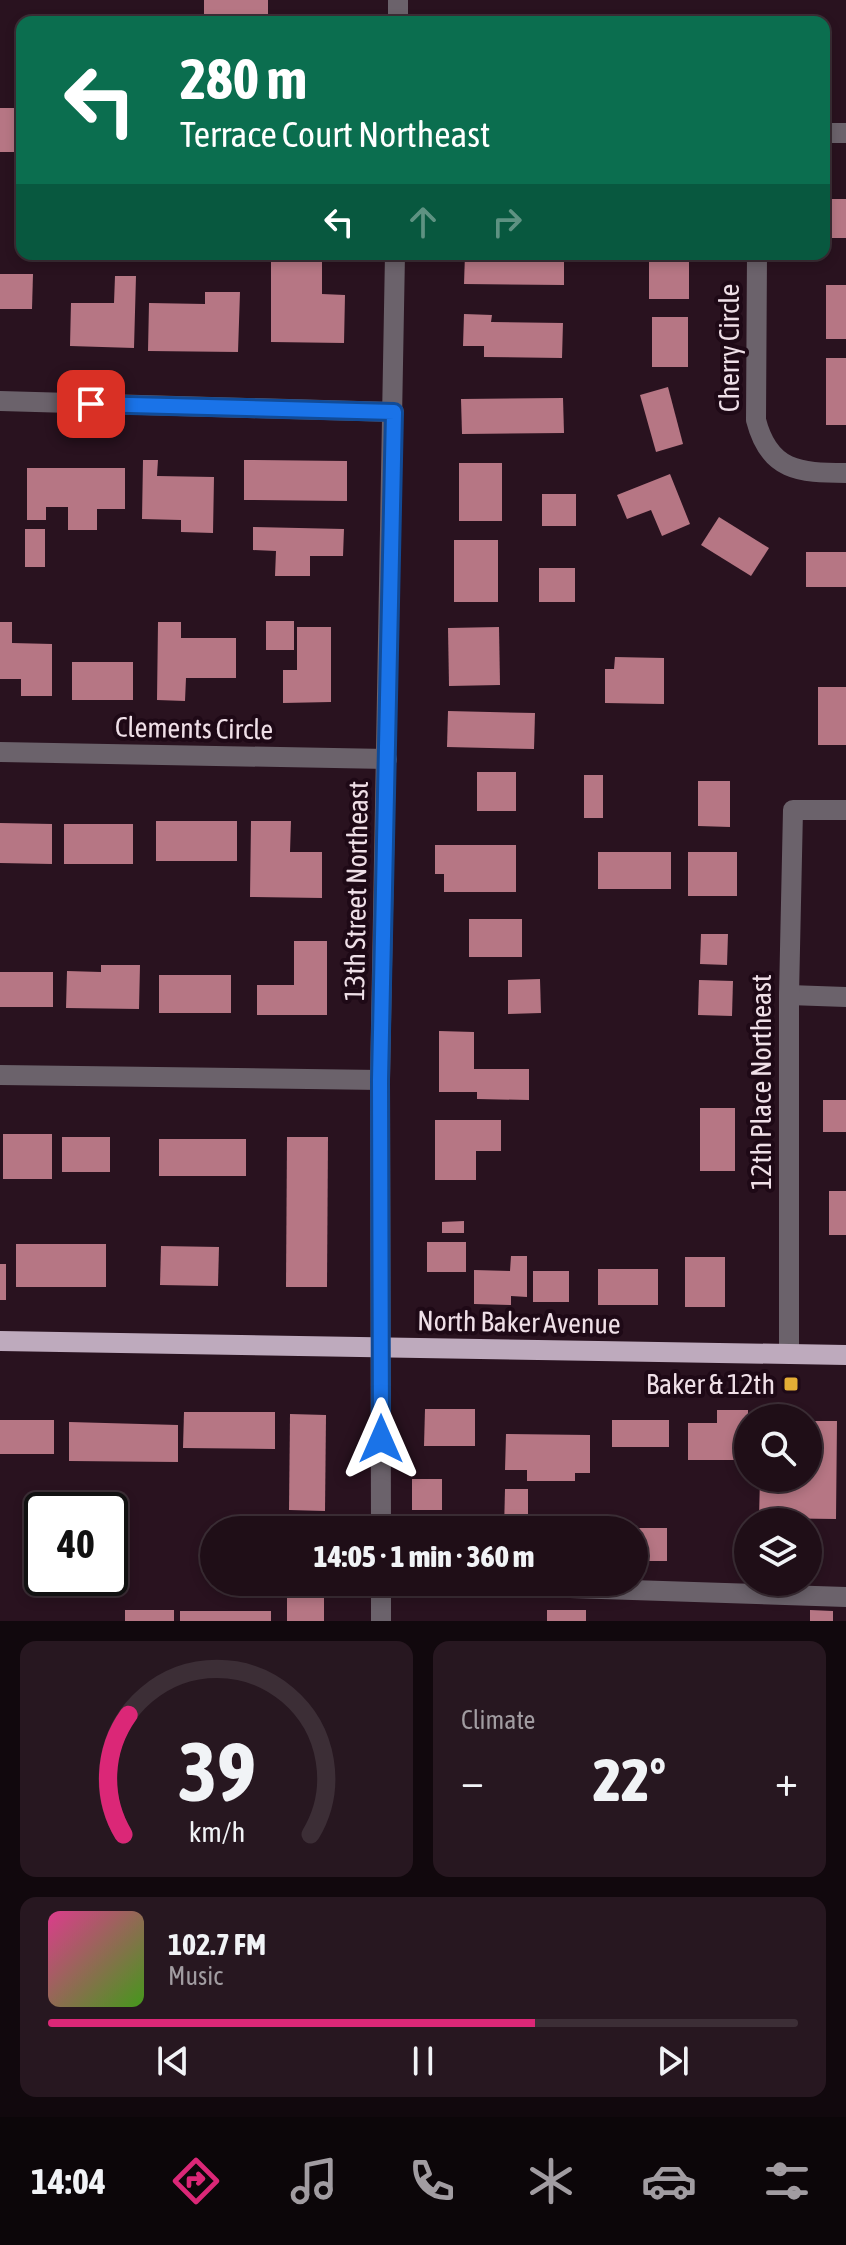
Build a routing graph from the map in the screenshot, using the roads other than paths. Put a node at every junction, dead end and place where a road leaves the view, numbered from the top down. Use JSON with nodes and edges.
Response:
{"nodes":[{"id":1,"x":395,"y":260,"type":"edge"},
{"id":2,"x":757,"y":260,"type":"edge"},
{"id":3,"x":0,"y":401,"type":"edge"},
{"id":4,"x":394,"y":412,"type":"junction"},
{"id":5,"x":846,"y":473,"type":"edge"},
{"id":6,"x":0,"y":752,"type":"edge"},
{"id":7,"x":387,"y":759,"type":"junction"},
{"id":8,"x":846,"y":810,"type":"edge"},
{"id":9,"x":789,"y":995,"type":"junction"},
{"id":10,"x":846,"y":997,"type":"edge"},
{"id":11,"x":0,"y":1075,"type":"edge"},
{"id":12,"x":380,"y":1080,"type":"junction"},
{"id":13,"x":0,"y":1341,"type":"edge"},
{"id":14,"x":381,"y":1347,"type":"junction"},
{"id":15,"x":789,"y":1354,"type":"junction"},
{"id":16,"x":846,"y":1355,"type":"edge"},
{"id":17,"x":381,"y":1516,"type":"edge"},
{"id":18,"x":648,"y":1591,"type":"edge"},
{"id":19,"x":381,"y":1596,"type":"edge"},
{"id":20,"x":846,"y":1597,"type":"edge"},
{"id":21,"x":381,"y":1621,"type":"edge"}],
"edges":[{"from":1,"to":4,"type":"street","name":"13th Street Northeast"},
{"from":2,"to":5,"type":"street","name":"Cherry Circle"},
{"from":3,"to":4,"type":"street"},
{"from":4,"to":7,"type":"street","name":"13th Street Northeast"},
{"from":6,"to":7,"type":"street","name":"Clements Circle"},
{"from":7,"to":12,"type":"street","name":"13th Street Northeast"},
{"from":8,"to":9,"type":"street","name":"12th Place Northeast"},
{"from":9,"to":10,"type":"street"},
{"from":9,"to":15,"type":"street","name":"12th Place Northeast"},
{"from":11,"to":12,"type":"street"},
{"from":12,"to":14,"type":"street","name":"13th Street Northeast"},
{"from":13,"to":14,"type":"main road","name":"North Baker Avenue"},
{"from":14,"to":15,"type":"main road","name":"North Baker Avenue"},
{"from":14,"to":17,"type":"street","name":"13th Street Northeast"},
{"from":15,"to":16,"type":"main road","name":"North Baker Avenue"},
{"from":18,"to":20,"type":"street"},
{"from":19,"to":21,"type":"street"}]}
